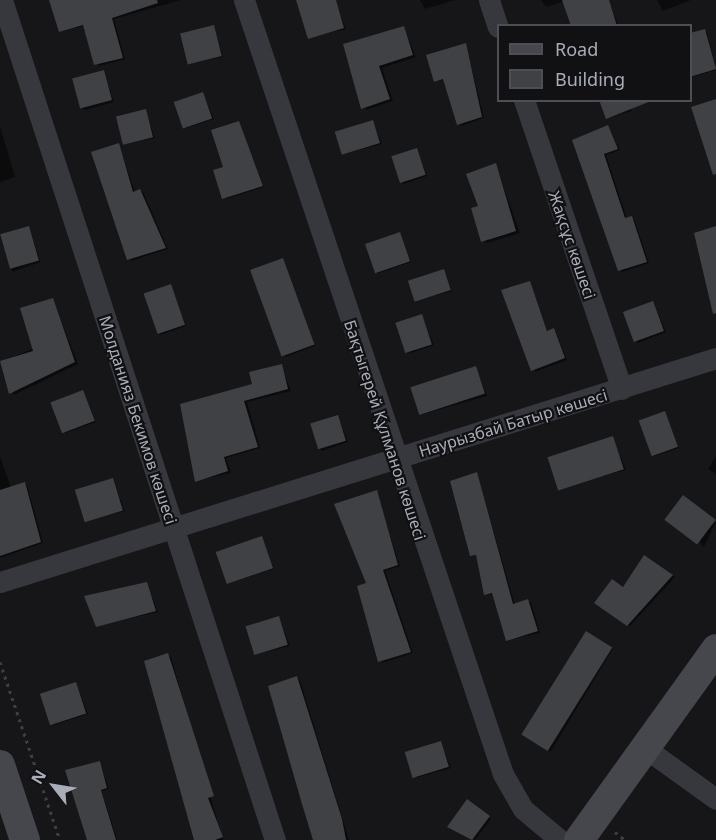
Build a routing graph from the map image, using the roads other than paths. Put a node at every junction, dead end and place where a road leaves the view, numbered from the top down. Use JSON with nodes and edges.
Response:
{"nodes":[{"id":1,"x":2,"y":0,"type":"edge"},
{"id":2,"x":244,"y":0,"type":"edge"},
{"id":3,"x":489,"y":0,"type":"edge"},
{"id":4,"x":497,"y":24,"type":"edge"},
{"id":5,"x":525,"y":102,"type":"edge"},
{"id":6,"x":716,"y":358,"type":"edge"},
{"id":7,"x":622,"y":389,"type":"junction"},
{"id":8,"x":394,"y":460,"type":"junction"},
{"id":9,"x":172,"y":527,"type":"junction"},
{"id":10,"x":0,"y":582,"type":"edge"},
{"id":11,"x":716,"y":649,"type":"edge"},
{"id":12,"x":645,"y":748,"type":"junction"},
{"id":13,"x":0,"y":765,"type":"edge"},
{"id":14,"x":716,"y":799,"type":"edge"},
{"id":15,"x":25,"y":840,"type":"edge"},
{"id":16,"x":275,"y":840,"type":"edge"},
{"id":17,"x":560,"y":840,"type":"edge"},
{"id":18,"x":579,"y":840,"type":"edge"}],
"edges":[{"from":1,"to":9,"type":"street","name":"Молданияз Бекимов көшесі"},
{"from":2,"to":8,"type":"street","name":"Бақтыгерей Құлманов көшесі"},
{"from":3,"to":4,"type":"street"},
{"from":5,"to":7,"type":"street","name":"Жақсұс көшесі"},
{"from":6,"to":7,"type":"street","name":"Наурызбай Батыр көшесі"},
{"from":7,"to":8,"type":"street","name":"Наурызбай Батыр көшесі"},
{"from":8,"to":9,"type":"street","name":"Наурызбай Батыр көшесі"},
{"from":8,"to":17,"type":"street","name":"Бақтыгерей Құлманов көшесі"},
{"from":9,"to":10,"type":"street","name":"Наурызбай Батыр көшесі"},
{"from":9,"to":16,"type":"street","name":"Молданияз Бекимов көшесі"},
{"from":11,"to":12,"type":"main road"},
{"from":12,"to":14,"type":"street"},
{"from":12,"to":18,"type":"main road"},
{"from":13,"to":15,"type":"main road"}]}
